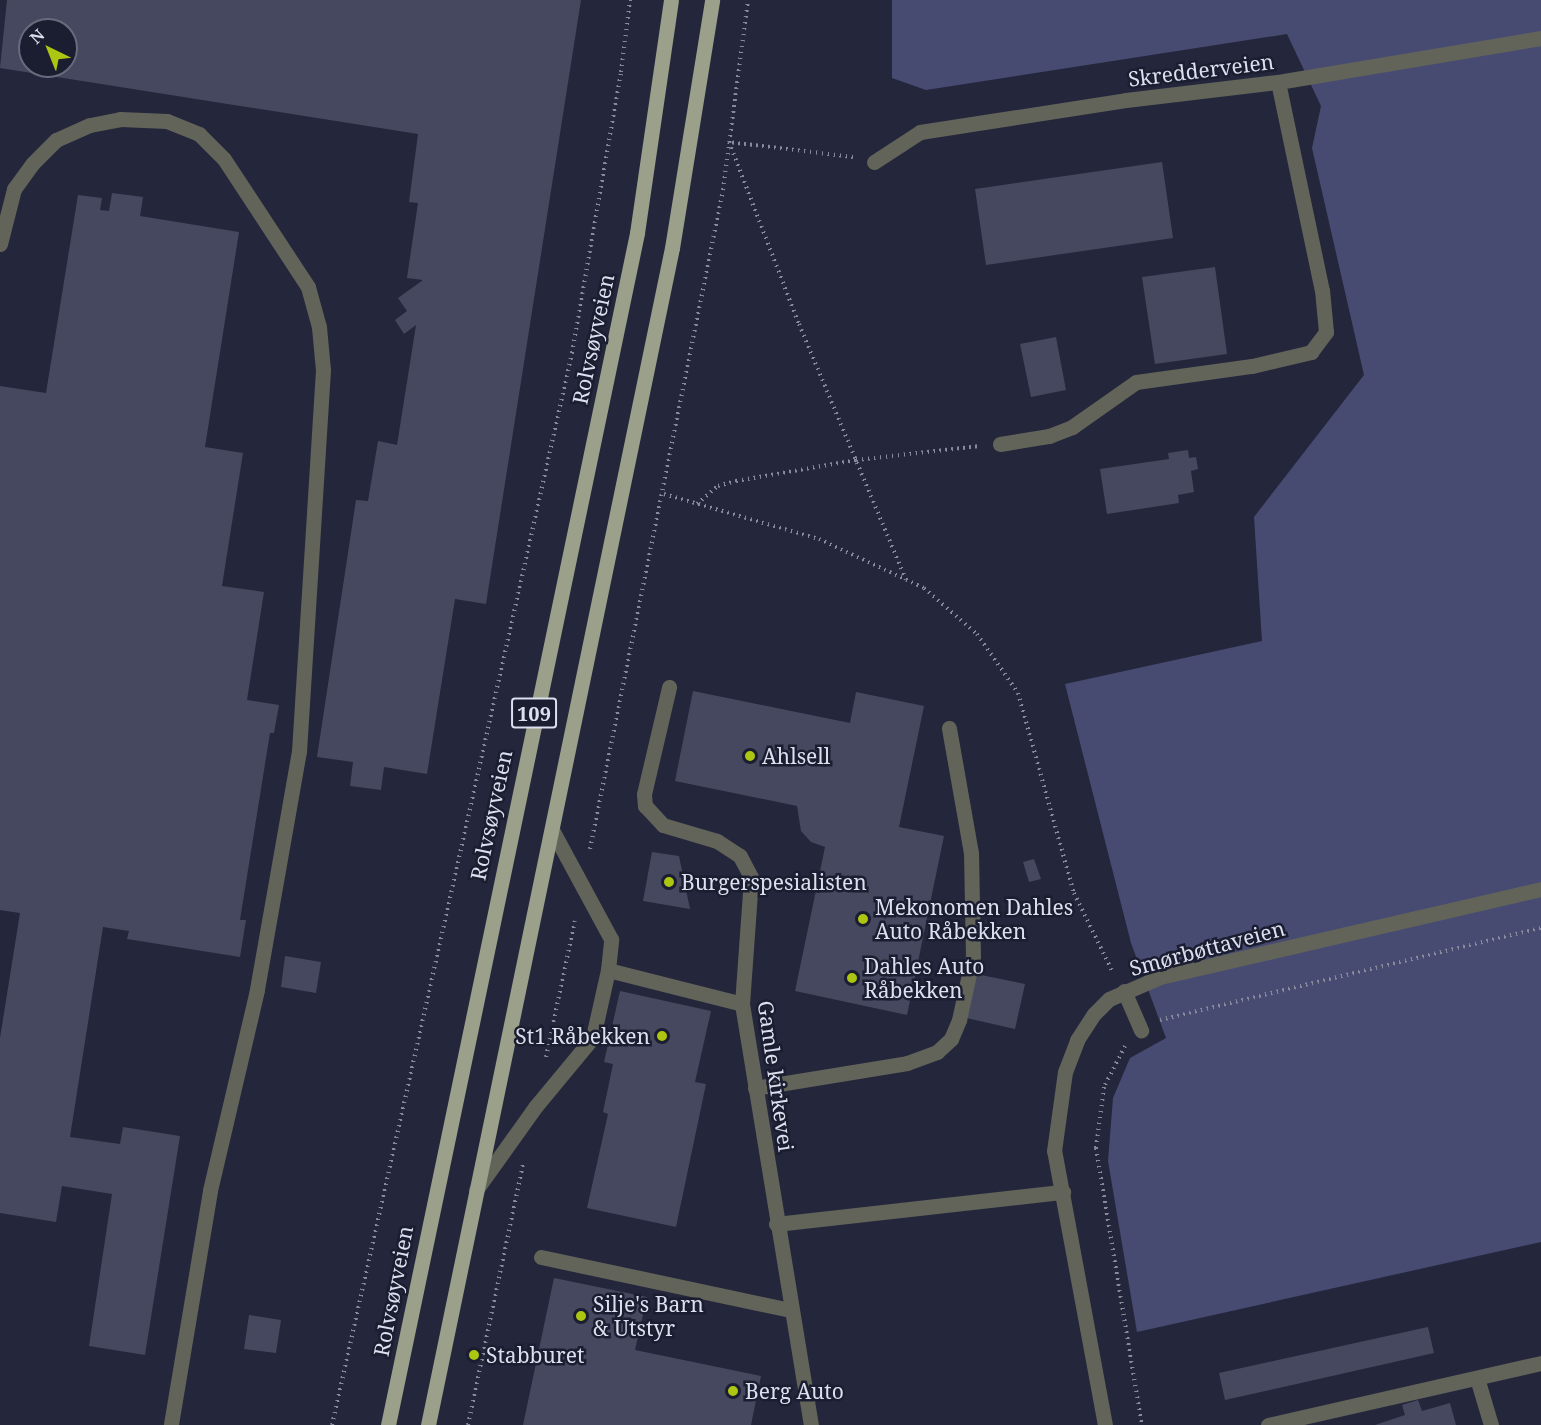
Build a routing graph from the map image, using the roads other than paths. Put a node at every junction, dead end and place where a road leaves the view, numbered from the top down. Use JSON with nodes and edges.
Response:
{"nodes":[{"id":1,"x":671,"y":0,"type":"edge"},
{"id":2,"x":712,"y":0,"type":"edge"},
{"id":3,"x":1541,"y":38,"type":"edge"},
{"id":4,"x":1278,"y":82,"type":"junction"},
{"id":5,"x":874,"y":162,"type":"road end"},
{"id":6,"x":0,"y":244,"type":"edge"},
{"id":7,"x":1000,"y":444,"type":"road end"},
{"id":8,"x":669,"y":687,"type":"dead end"},
{"id":9,"x":949,"y":728,"type":"dead end"},
{"id":10,"x":552,"y":830,"type":"junction"},
{"id":11,"x":1541,"y":890,"type":"edge"},
{"id":12,"x":608,"y":970,"type":"junction"},
{"id":13,"x":1124,"y":992,"type":"junction"},
{"id":14,"x":742,"y":1004,"type":"junction"},
{"id":15,"x":1141,"y":1030,"type":"road end"},
{"id":16,"x":755,"y":1088,"type":"junction"},
{"id":17,"x":477,"y":1190,"type":"junction"},
{"id":18,"x":1063,"y":1192,"type":"junction"},
{"id":19,"x":776,"y":1224,"type":"junction"},
{"id":20,"x":541,"y":1257,"type":"dead end"},
{"id":21,"x":790,"y":1310,"type":"junction"},
{"id":22,"x":1541,"y":1363,"type":"edge"},
{"id":23,"x":1477,"y":1378,"type":"junction"},
{"id":24,"x":171,"y":1425,"type":"edge"},
{"id":25,"x":388,"y":1425,"type":"edge"},
{"id":26,"x":428,"y":1425,"type":"edge"},
{"id":27,"x":811,"y":1425,"type":"edge"},
{"id":28,"x":1105,"y":1425,"type":"edge"},
{"id":29,"x":1268,"y":1425,"type":"edge"},
{"id":30,"x":1491,"y":1425,"type":"edge"}],
"edges":[{"from":1,"to":25,"type":"main road","name":"Rolvsøyveien","number":"109"},
{"from":2,"to":10,"type":"main road","number":"109"},
{"from":3,"to":4,"type":"street","name":"Skredderveien"},
{"from":4,"to":5,"type":"street","name":"Skredderveien"},
{"from":4,"to":7,"type":"street"},
{"from":6,"to":24,"type":"street"},
{"from":8,"to":14,"type":"street","name":"Gamle kirkevei"},
{"from":9,"to":16,"type":"street"},
{"from":10,"to":12,"type":"street"},
{"from":10,"to":17,"type":"main road","number":"109"},
{"from":11,"to":13,"type":"street","name":"Smørbøttaveien"},
{"from":12,"to":14,"type":"street"},
{"from":12,"to":17,"type":"street"},
{"from":13,"to":15,"type":"street"},
{"from":13,"to":18,"type":"street","name":"Smørbøttaveien"},
{"from":14,"to":16,"type":"street","name":"Gamle kirkevei"},
{"from":16,"to":19,"type":"street","name":"Gamle kirkevei"},
{"from":17,"to":26,"type":"main road","number":"109"},
{"from":18,"to":19,"type":"street"},
{"from":18,"to":28,"type":"street","name":"Smørbøttaveien"},
{"from":19,"to":21,"type":"street","name":"Gamle kirkevei"},
{"from":20,"to":21,"type":"street"},
{"from":21,"to":27,"type":"street","name":"Gamle kirkevei"},
{"from":22,"to":23,"type":"street"},
{"from":23,"to":29,"type":"street"},
{"from":23,"to":30,"type":"street"}]}
